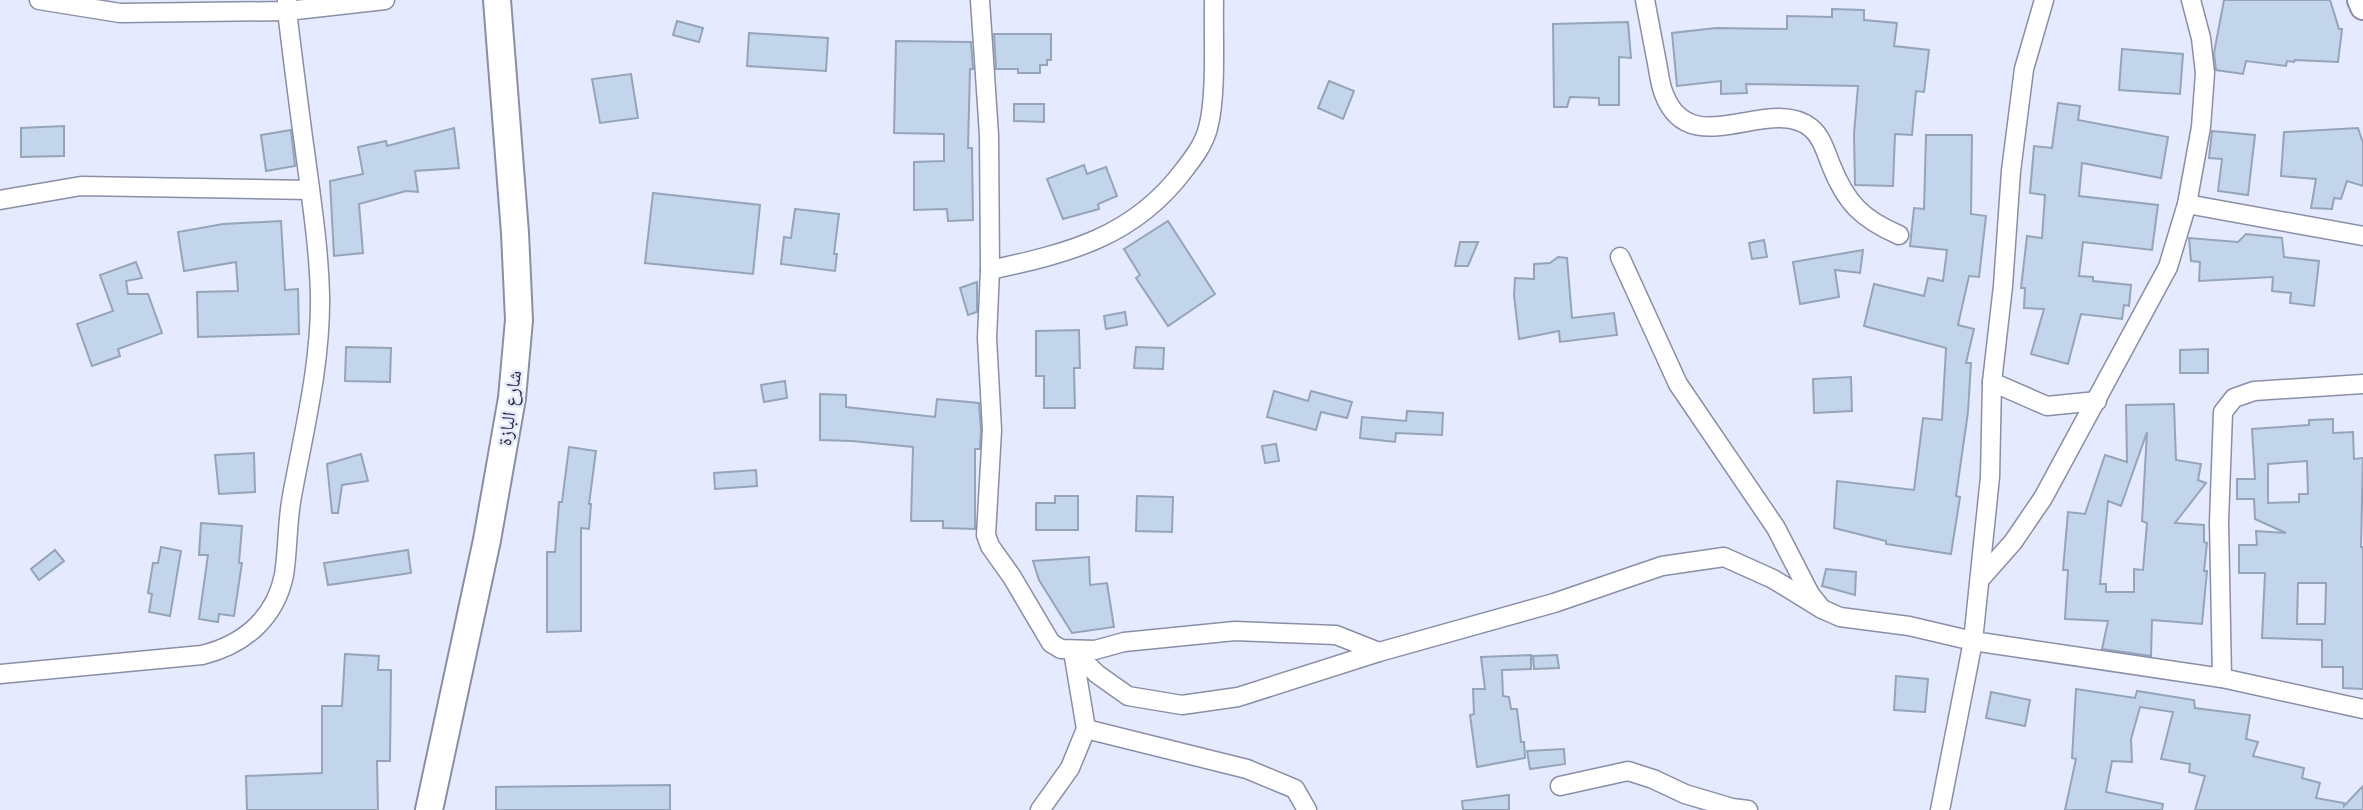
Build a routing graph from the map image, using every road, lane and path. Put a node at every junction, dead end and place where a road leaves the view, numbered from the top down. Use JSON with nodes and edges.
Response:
{"nodes":[{"id":1,"x":39,"y":0,"type":"edge"},
{"id":2,"x":385,"y":0,"type":"edge"},
{"id":3,"x":497,"y":0,"type":"edge"},
{"id":4,"x":980,"y":0,"type":"edge"},
{"id":5,"x":1214,"y":0,"type":"edge"},
{"id":6,"x":1645,"y":0,"type":"edge"},
{"id":7,"x":2043,"y":0,"type":"edge"},
{"id":8,"x":2191,"y":0,"type":"edge"},
{"id":9,"x":2360,"y":0,"type":"edge"},
{"id":10,"x":287,"y":6,"type":"edge"},
{"id":11,"x":2363,"y":7,"type":"edge"},
{"id":12,"x":310,"y":190,"type":"junction"},
{"id":13,"x":0,"y":200,"type":"edge"},
{"id":14,"x":2187,"y":204,"type":"junction"},
{"id":15,"x":1899,"y":235,"type":"dead end"},
{"id":16,"x":2363,"y":236,"type":"edge"},
{"id":17,"x":1620,"y":257,"type":"dead end"},
{"id":18,"x":990,"y":270,"type":"junction"},
{"id":19,"x":1992,"y":382,"type":"junction"},
{"id":20,"x":2363,"y":384,"type":"edge"},
{"id":21,"x":2097,"y":401,"type":"junction"},
{"id":22,"x":1982,"y":577,"type":"junction"},
{"id":23,"x":1822,"y":609,"type":"junction"},
{"id":24,"x":1973,"y":640,"type":"junction"},
{"id":25,"x":1073,"y":651,"type":"junction"},
{"id":26,"x":1379,"y":652,"type":"junction"},
{"id":27,"x":0,"y":674,"type":"edge"},
{"id":28,"x":2222,"y":678,"type":"junction"},
{"id":29,"x":2363,"y":709,"type":"edge"},
{"id":30,"x":1086,"y":729,"type":"junction"},
{"id":31,"x":1560,"y":786,"type":"dead end"},
{"id":32,"x":429,"y":810,"type":"edge"},
{"id":33,"x":1040,"y":810,"type":"edge"},
{"id":34,"x":1307,"y":810,"type":"edge"},
{"id":35,"x":1748,"y":810,"type":"edge"},
{"id":36,"x":1940,"y":810,"type":"edge"}],
"edges":[{"from":1,"to":10,"type":"street"},
{"from":2,"to":10,"type":"street"},
{"from":3,"to":32,"type":"main road","name":"شارع البازة"},
{"from":4,"to":18,"type":"street"},
{"from":5,"to":18,"type":"street"},
{"from":6,"to":15,"type":"street"},
{"from":7,"to":19,"type":"street"},
{"from":8,"to":14,"type":"street"},
{"from":9,"to":11,"type":"street"},
{"from":10,"to":12,"type":"street"},
{"from":12,"to":13,"type":"street"},
{"from":12,"to":27,"type":"street"},
{"from":14,"to":16,"type":"street"},
{"from":14,"to":21,"type":"street"},
{"from":17,"to":23,"type":"street"},
{"from":18,"to":25,"type":"street"},
{"from":19,"to":21,"type":"street"},
{"from":19,"to":22,"type":"street"},
{"from":20,"to":28,"type":"street"},
{"from":21,"to":22,"type":"street"},
{"from":22,"to":24,"type":"street"},
{"from":23,"to":24,"type":"street"},
{"from":23,"to":26,"type":"street"},
{"from":24,"to":28,"type":"street"},
{"from":24,"to":36,"type":"street"},
{"from":25,"to":26,"type":"street"},
{"from":25,"to":26,"type":"street"},
{"from":25,"to":30,"type":"street"},
{"from":28,"to":29,"type":"street"},
{"from":30,"to":33,"type":"street"},
{"from":30,"to":34,"type":"street"},
{"from":31,"to":35,"type":"street"}]}
